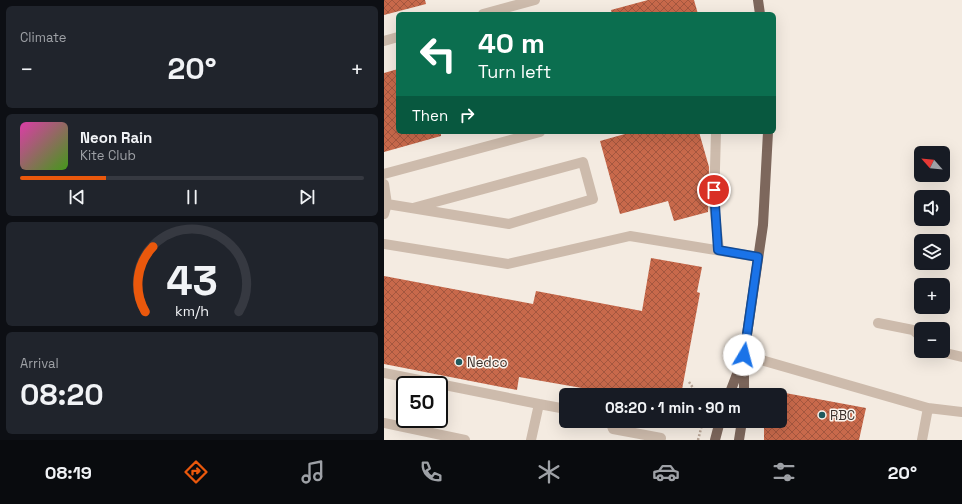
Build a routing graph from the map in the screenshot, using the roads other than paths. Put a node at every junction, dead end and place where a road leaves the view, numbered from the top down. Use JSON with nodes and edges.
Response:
{"nodes":[{"id":1,"x":535,"y":0,"type":"edge"},
{"id":2,"x":758,"y":0,"type":"edge"},
{"id":3,"x":490,"y":12,"type":"edge"},
{"id":4,"x":760,"y":12,"type":"edge"},
{"id":5,"x":396,"y":38,"type":"edge"},
{"id":6,"x":384,"y":41,"type":"edge"},
{"id":7,"x":533,"y":134,"type":"edge"},
{"id":8,"x":716,"y":134,"type":"edge"},
{"id":9,"x":768,"y":134,"type":"edge"},
{"id":10,"x":384,"y":174,"type":"edge"},
{"id":11,"x":384,"y":184,"type":"edge"},
{"id":12,"x":387,"y":204,"type":"junction"},
{"id":13,"x":413,"y":208,"type":"junction"},
{"id":14,"x":384,"y":214,"type":"edge"},
{"id":15,"x":384,"y":244,"type":"edge"},
{"id":16,"x":718,"y":250,"type":"junction"},
{"id":17,"x":758,"y":257,"type":"junction"},
{"id":18,"x":878,"y":323,"type":"dead end"},
{"id":19,"x":914,"y":331,"type":"edge"},
{"id":20,"x":950,"y":354,"type":"edge"},
{"id":21,"x":744,"y":355,"type":"junction"},
{"id":22,"x":962,"y":357,"type":"edge"},
{"id":23,"x":384,"y":373,"type":"edge"},
{"id":24,"x":732,"y":388,"type":"edge"},
{"id":25,"x":744,"y":388,"type":"edge"},
{"id":26,"x":539,"y":404,"type":"junction"},
{"id":27,"x":559,"y":408,"type":"edge"},
{"id":28,"x":928,"y":408,"type":"junction"},
{"id":29,"x":962,"y":412,"type":"edge"},
{"id":30,"x":384,"y":423,"type":"edge"},
{"id":31,"x":613,"y":428,"type":"edge"},
{"id":32,"x":718,"y":428,"type":"edge"},
{"id":33,"x":741,"y":428,"type":"edge"},
{"id":34,"x":435,"y":437,"type":"edge"},
{"id":35,"x":661,"y":438,"type":"dead end"},
{"id":36,"x":465,"y":440,"type":"edge"},
{"id":37,"x":531,"y":440,"type":"edge"},
{"id":38,"x":715,"y":440,"type":"edge"},
{"id":39,"x":739,"y":440,"type":"edge"},
{"id":40,"x":922,"y":440,"type":"edge"}],
"edges":[{"from":1,"to":3,"type":"street"},
{"from":2,"to":4,"type":"main road"},
{"from":5,"to":6,"type":"street"},
{"from":7,"to":10,"type":"street"},
{"from":8,"to":16,"type":"street"},
{"from":9,"to":17,"type":"main road"},
{"from":11,"to":12,"type":"street"},
{"from":12,"to":13,"type":"street"},
{"from":12,"to":14,"type":"street"},
{"from":13,"to":13,"type":"street"},
{"from":15,"to":16,"type":"street"},
{"from":16,"to":17,"type":"street"},
{"from":17,"to":21,"type":"main road"},
{"from":18,"to":19,"type":"street"},
{"from":20,"to":22,"type":"street"},
{"from":21,"to":24,"type":"main road"},
{"from":21,"to":25,"type":"main road"},
{"from":21,"to":28,"type":"street"},
{"from":23,"to":26,"type":"street"},
{"from":26,"to":27,"type":"street"},
{"from":26,"to":37,"type":"street"},
{"from":28,"to":29,"type":"street"},
{"from":28,"to":40,"type":"street"},
{"from":30,"to":34,"type":"street"},
{"from":31,"to":35,"type":"street"},
{"from":32,"to":38,"type":"main road"},
{"from":33,"to":39,"type":"main road"},
{"from":34,"to":36,"type":"street"}]}
